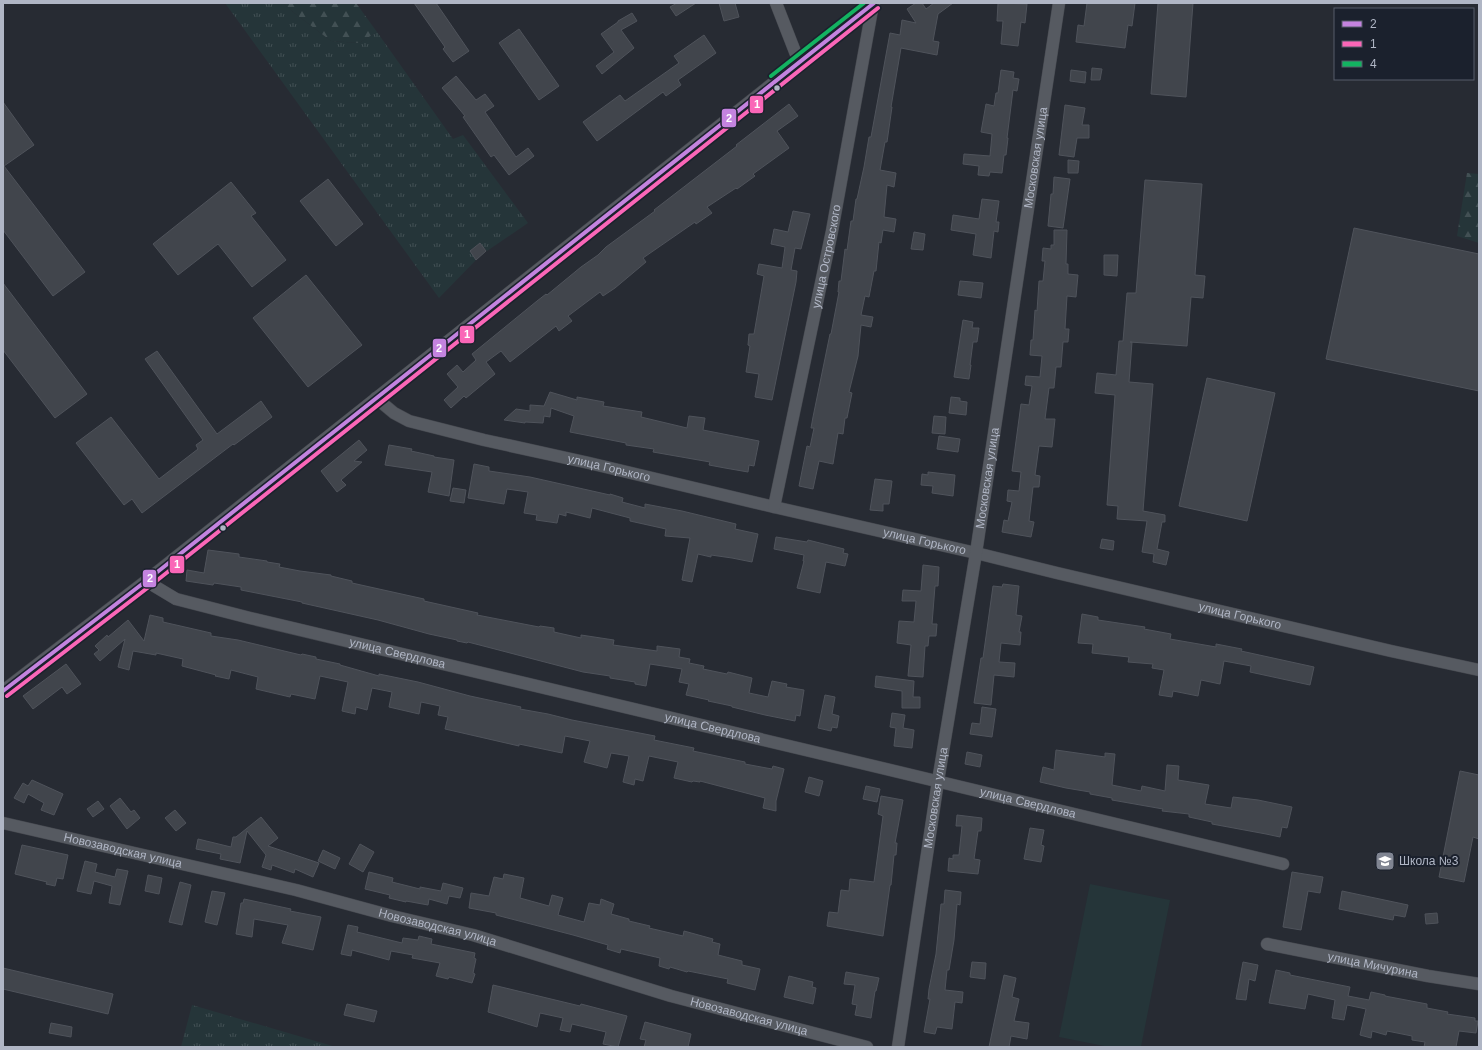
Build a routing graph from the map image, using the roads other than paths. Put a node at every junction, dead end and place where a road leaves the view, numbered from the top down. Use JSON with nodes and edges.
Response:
{"nodes":[{"id":1,"x":776,"y":3,"type":"edge"},
{"id":2,"x":873,"y":3,"type":"edge"},
{"id":3,"x":1059,"y":3,"type":"edge"},
{"id":4,"x":800,"y":62,"type":"junction"},
{"id":5,"x":376,"y":398,"type":"junction"},
{"id":6,"x":774,"y":507,"type":"junction"},
{"id":7,"x":976,"y":553,"type":"junction"},
{"id":8,"x":146,"y":581,"type":"junction"},
{"id":9,"x":1479,"y":670,"type":"edge"},
{"id":10,"x":3,"y":691,"type":"edge"},
{"id":11,"x":938,"y":781,"type":"junction"},
{"id":12,"x":3,"y":823,"type":"edge"},
{"id":13,"x":1283,"y":864,"type":"dead end"},
{"id":14,"x":1267,"y":944,"type":"dead end"},
{"id":15,"x":1479,"y":984,"type":"edge"},
{"id":16,"x":867,"y":1047,"type":"edge"},
{"id":17,"x":898,"y":1047,"type":"edge"}],
"edges":[{"from":1,"to":4,"type":"street"},
{"from":2,"to":4,"type":"street"},
{"from":2,"to":6,"type":"street","name":"улица Островского"},
{"from":3,"to":7,"type":"street","name":"Московская улица"},
{"from":4,"to":5,"type":"street"},
{"from":5,"to":6,"type":"street","name":"улица Горького"},
{"from":5,"to":8,"type":"street"},
{"from":6,"to":7,"type":"street","name":"улица Горького"},
{"from":7,"to":9,"type":"street","name":"улица Горького"},
{"from":7,"to":11,"type":"street","name":"Московская улица"},
{"from":8,"to":10,"type":"street"},
{"from":8,"to":11,"type":"street","name":"улица Свердлова"},
{"from":11,"to":13,"type":"street","name":"улица Свердлова"},
{"from":11,"to":17,"type":"street","name":"Московская улица"},
{"from":12,"to":16,"type":"street","name":"Новозаводская улица"},
{"from":14,"to":15,"type":"street","name":"улица Мичурина"}]}
